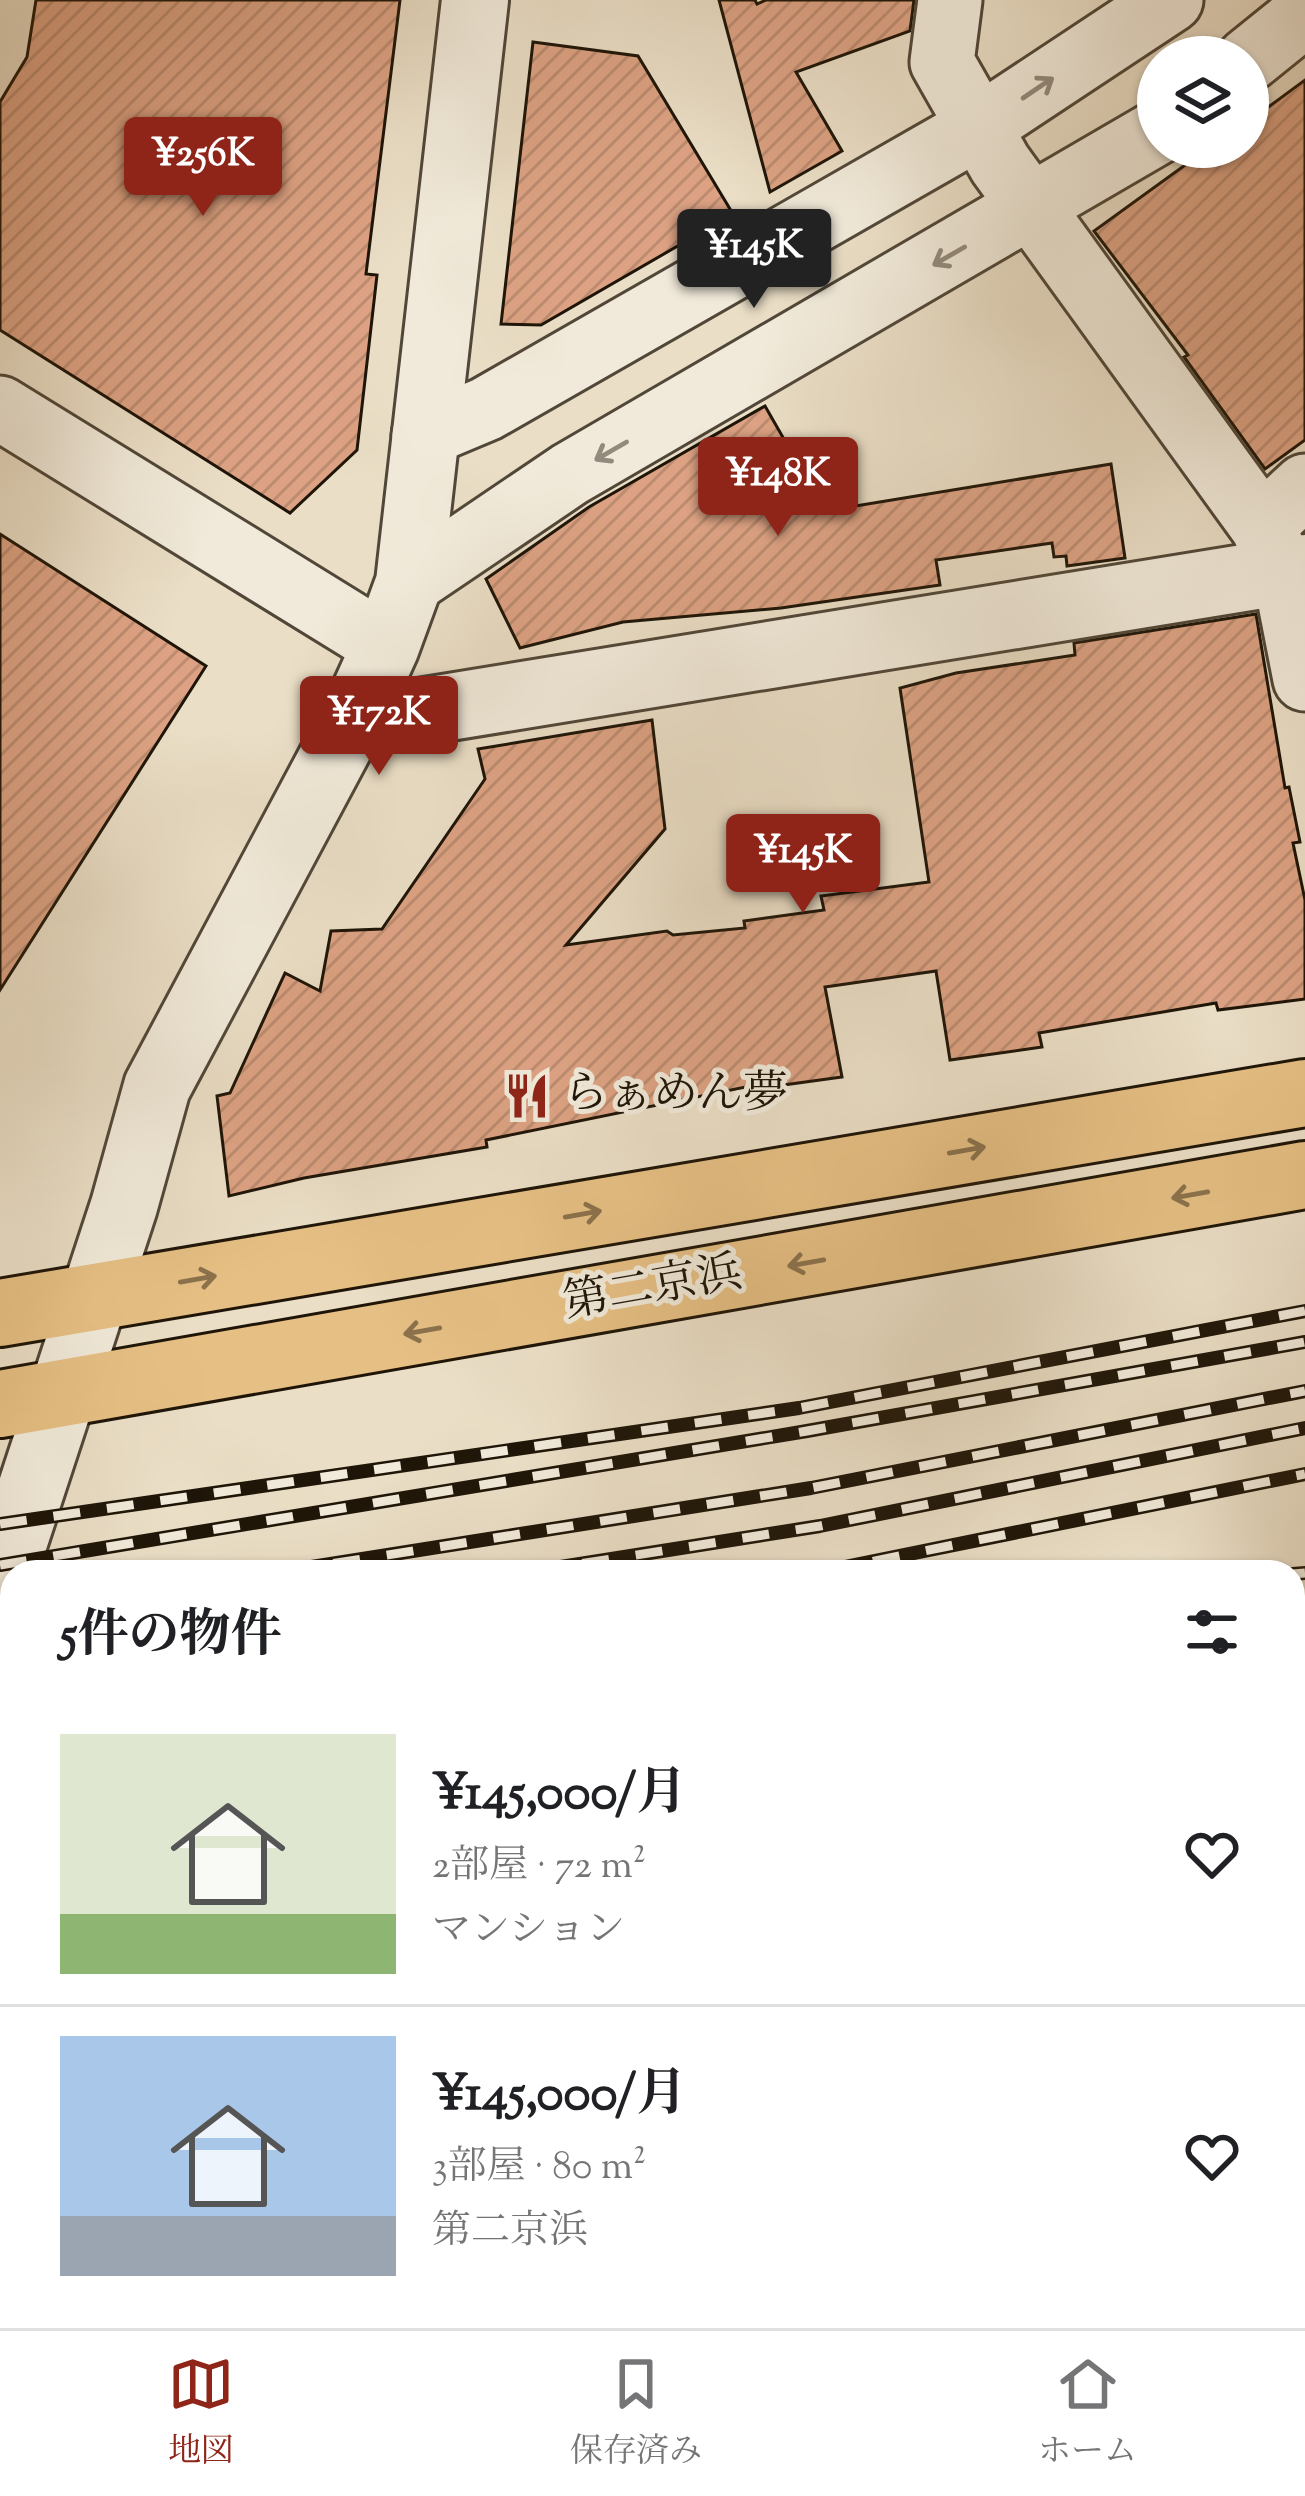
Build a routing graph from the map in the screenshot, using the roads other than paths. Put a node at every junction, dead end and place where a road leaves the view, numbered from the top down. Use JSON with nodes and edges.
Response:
{"nodes":[{"id":1,"x":475,"y":0,"type":"edge"},
{"id":2,"x":950,"y":0,"type":"edge"},
{"id":3,"x":1171,"y":0,"type":"edge"},
{"id":4,"x":1305,"y":14,"type":"edge"},
{"id":5,"x":1269,"y":43,"type":"edge"},
{"id":6,"x":979,"y":128,"type":"junction"},
{"id":7,"x":1137,"y":145,"type":"edge"},
{"id":8,"x":1033,"y":208,"type":"junction"},
{"id":9,"x":0,"y":408,"type":"edge"},
{"id":10,"x":424,"y":435,"type":"junction"},
{"id":11,"x":1289,"y":538,"type":"edge"},
{"id":12,"x":409,"y":583,"type":"junction"},
{"id":13,"x":386,"y":646,"type":"junction"},
{"id":14,"x":1305,"y":679,"type":"edge"},
{"id":15,"x":351,"y":723,"type":"junction"},
{"id":16,"x":1305,"y":1093,"type":"edge"},
{"id":17,"x":1305,"y":1175,"type":"edge"},
{"id":18,"x":91,"y":1297,"type":"junction"},
{"id":19,"x":0,"y":1312,"type":"edge"},
{"id":20,"x":30,"y":1399,"type":"edge"},
{"id":21,"x":4,"y":1560,"type":"edge"}],
"edges":[{"from":1,"to":10,"type":"street"},
{"from":2,"to":6,"type":"street"},
{"from":6,"to":3,"type":"street","one_way":true},
{"from":4,"to":5,"type":"street"},
{"from":6,"to":8,"type":"street"},
{"from":6,"to":10,"type":"street"},
{"from":7,"to":8,"type":"street"},
{"from":8,"to":11,"type":"street"},
{"from":8,"to":12,"type":"street","one_way":true},
{"from":9,"to":13,"type":"street"},
{"from":10,"to":12,"type":"street"},
{"from":11,"to":14,"type":"street"},
{"from":11,"to":15,"type":"street"},
{"from":12,"to":13,"type":"street"},
{"from":13,"to":15,"type":"street"},
{"from":15,"to":18,"type":"street"},
{"from":18,"to":16,"type":"highway","name":"第二京浜","one_way":true},
{"from":17,"to":20,"type":"highway","name":"第二京浜","one_way":true},
{"from":18,"to":19,"type":"highway","name":"第二京浜"},
{"from":18,"to":20,"type":"street"},
{"from":20,"to":21,"type":"street"}]}
